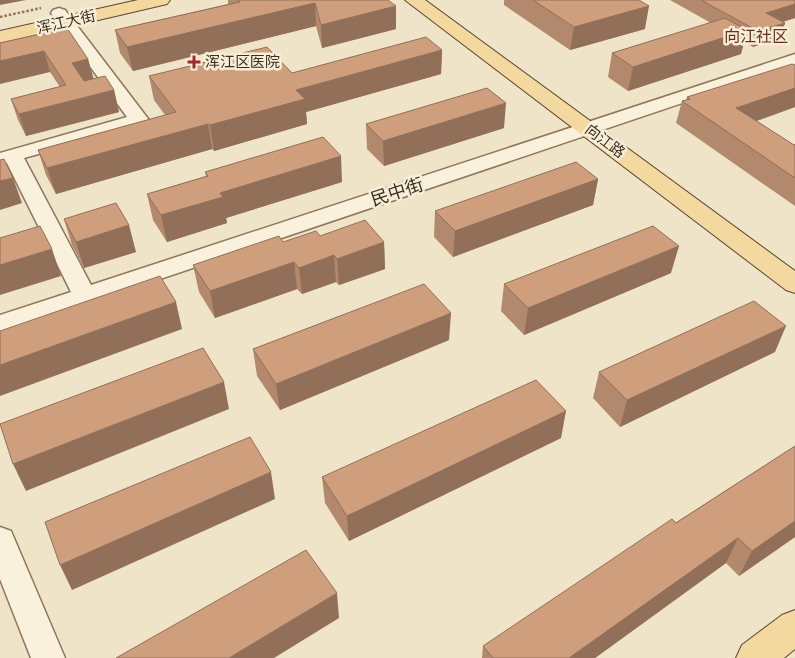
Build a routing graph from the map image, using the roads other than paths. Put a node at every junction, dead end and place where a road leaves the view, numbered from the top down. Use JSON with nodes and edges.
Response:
{"nodes":[{"id":1,"x":117,"y":0,"type":"edge"},
{"id":2,"x":161,"y":0,"type":"edge"},
{"id":3,"x":414,"y":0,"type":"edge"},
{"id":4,"x":434,"y":0,"type":"edge"},
{"id":5,"x":58,"y":14,"type":"junction"},
{"id":6,"x":0,"y":26,"type":"edge"},
{"id":7,"x":0,"y":37,"type":"edge"},
{"id":8,"x":795,"y":59,"type":"edge"},
{"id":9,"x":769,"y":68,"type":"junction"},
{"id":10,"x":789,"y":80,"type":"edge"},
{"id":11,"x":598,"y":126,"type":"junction"},
{"id":12,"x":6,"y":158,"type":"edge"},
{"id":13,"x":795,"y":263,"type":"edge"},
{"id":14,"x":795,"y":284,"type":"edge"},
{"id":15,"x":84,"y":294,"type":"junction"},
{"id":16,"x":0,"y":324,"type":"edge"},
{"id":17,"x":0,"y":540,"type":"edge"},
{"id":18,"x":795,"y":627,"type":"edge"},
{"id":19,"x":48,"y":658,"type":"edge"},
{"id":20,"x":755,"y":658,"type":"edge"}],
"edges":[{"from":1,"to":5,"type":"main road","name":"浑江大街"},
{"from":2,"to":5,"type":"main road","name":"浑江大街"},
{"from":3,"to":11,"type":"main road","name":"向江路"},
{"from":4,"to":11,"type":"main road","name":"向江路"},
{"from":5,"to":6,"type":"main road","name":"浑江大街"},
{"from":5,"to":7,"type":"main road","name":"浑江大街"},
{"from":5,"to":12,"type":"street"},
{"from":8,"to":9,"type":"street","name":"民中街"},
{"from":9,"to":10,"type":"street"},
{"from":9,"to":11,"type":"street","name":"民中街"},
{"from":11,"to":13,"type":"main road","name":"向江路"},
{"from":11,"to":14,"type":"main road","name":"向江路"},
{"from":11,"to":15,"type":"street","name":"民中街"},
{"from":12,"to":15,"type":"street"},
{"from":15,"to":16,"type":"street","name":"民中街"},
{"from":17,"to":19,"type":"street"},
{"from":18,"to":20,"type":"main road"}]}
